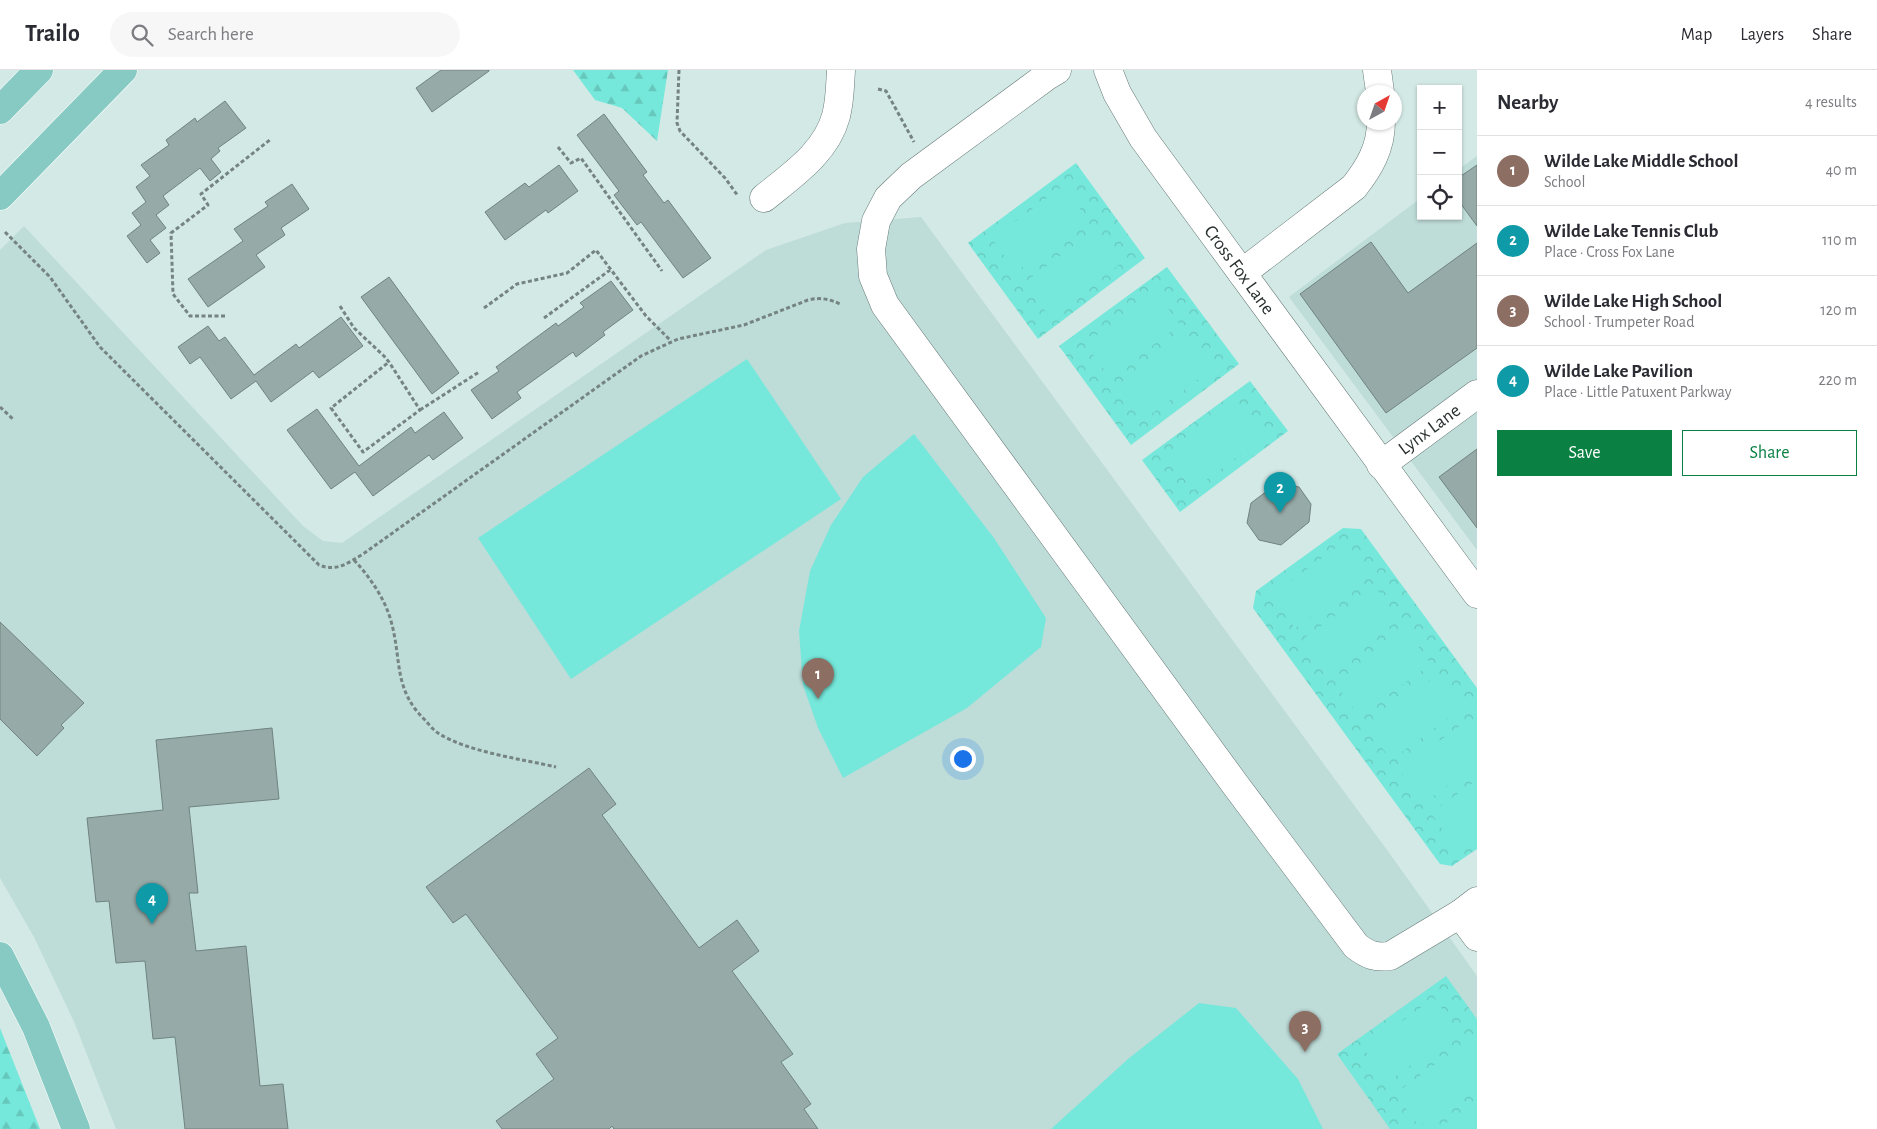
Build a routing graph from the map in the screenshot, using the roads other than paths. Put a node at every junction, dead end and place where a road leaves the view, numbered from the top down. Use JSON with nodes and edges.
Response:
{"nodes":[{"id":1,"x":39,"y":70,"type":"edge"},
{"id":2,"x":123,"y":70,"type":"edge"},
{"id":3,"x":841,"y":70,"type":"edge"},
{"id":4,"x":1057,"y":70,"type":"edge"},
{"id":5,"x":1108,"y":70,"type":"edge"},
{"id":6,"x":1377,"y":70,"type":"edge"},
{"id":7,"x":1379,"y":85,"type":"edge"},
{"id":8,"x":0,"y":110,"type":"edge"},
{"id":9,"x":1380,"y":130,"type":"edge"},
{"id":10,"x":0,"y":196,"type":"edge"},
{"id":11,"x":764,"y":198,"type":"road end"},
{"id":12,"x":1242,"y":273,"type":"junction"},
{"id":13,"x":1477,"y":394,"type":"edge"},
{"id":14,"x":1381,"y":465,"type":"junction"},
{"id":15,"x":1477,"y":594,"type":"edge"},
{"id":16,"x":1468,"y":907,"type":"edge"},
{"id":17,"x":1477,"y":937,"type":"edge"},
{"id":18,"x":0,"y":956,"type":"edge"},
{"id":19,"x":76,"y":1129,"type":"edge"}],
"edges":[{"from":1,"to":8,"type":"main road"},
{"from":2,"to":10,"type":"main road"},
{"from":3,"to":11,"type":"street"},
{"from":4,"to":16,"type":"street"},
{"from":5,"to":12,"type":"street","name":"Cross Fox Lane"},
{"from":6,"to":7,"type":"street"},
{"from":9,"to":12,"type":"street"},
{"from":12,"to":14,"type":"street","name":"Cross Fox Lane"},
{"from":13,"to":14,"type":"street","name":"Lynx Lane"},
{"from":14,"to":15,"type":"street","name":"Cross Fox Lane"},
{"from":16,"to":17,"type":"street"},
{"from":18,"to":19,"type":"main road"}]}
